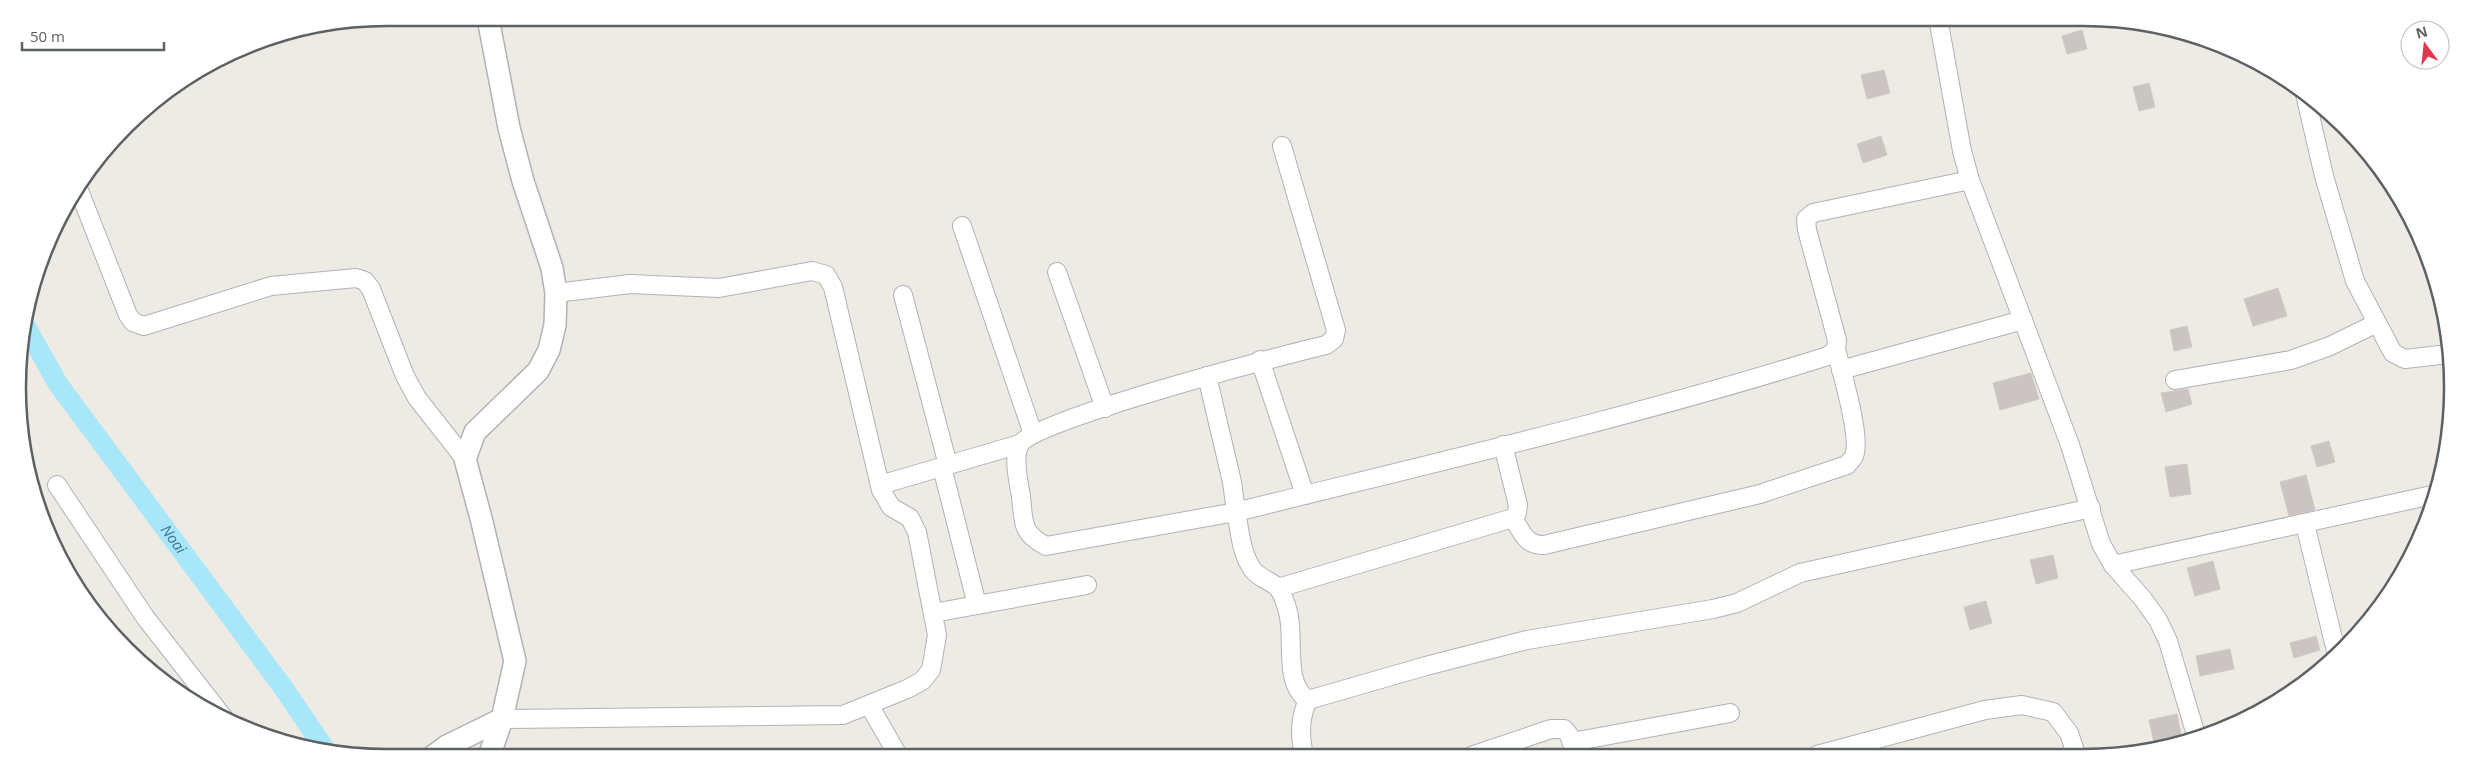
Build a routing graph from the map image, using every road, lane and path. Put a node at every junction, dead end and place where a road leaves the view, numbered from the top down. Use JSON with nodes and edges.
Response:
{"nodes":[{"id":1,"x":490,"y":26,"type":"edge"},
{"id":2,"x":1939,"y":26,"type":"edge"},
{"id":3,"x":2312,"y":109,"type":"edge"},
{"id":4,"x":1282,"y":146,"type":"dead end"},
{"id":5,"x":1970,"y":180,"type":"junction"},
{"id":6,"x":81,"y":196,"type":"edge"},
{"id":7,"x":962,"y":226,"type":"dead end"},
{"id":8,"x":1056,"y":272,"type":"dead end"},
{"id":9,"x":556,"y":293,"type":"junction"},
{"id":10,"x":903,"y":295,"type":"dead end"},
{"id":11,"x":2023,"y":320,"type":"junction"},
{"id":12,"x":2377,"y":323,"type":"junction"},
{"id":13,"x":1836,"y":349,"type":"junction"},
{"id":14,"x":2442,"y":355,"type":"edge"},
{"id":15,"x":1260,"y":360,"type":"junction"},
{"id":16,"x":1841,"y":370,"type":"junction"},
{"id":17,"x":1207,"y":376,"type":"junction"},
{"id":18,"x":2175,"y":380,"type":"dead end"},
{"id":19,"x":1105,"y":408,"type":"junction"},
{"id":20,"x":1026,"y":439,"type":"junction"},
{"id":21,"x":1503,"y":445,"type":"junction"},
{"id":22,"x":465,"y":459,"type":"junction"},
{"id":23,"x":945,"y":466,"type":"junction"},
{"id":24,"x":57,"y":485,"type":"dead end"},
{"id":25,"x":880,"y":485,"type":"junction"},
{"id":26,"x":1304,"y":495,"type":"junction"},
{"id":27,"x":2427,"y":496,"type":"edge"},
{"id":28,"x":2091,"y":508,"type":"junction"},
{"id":29,"x":1236,"y":512,"type":"junction"},
{"id":30,"x":1513,"y":518,"type":"junction"},
{"id":31,"x":2305,"y":524,"type":"junction"},
{"id":32,"x":2112,"y":565,"type":"junction"},
{"id":33,"x":1087,"y":585,"type":"dead end"},
{"id":34,"x":1278,"y":588,"type":"junction"},
{"id":35,"x":977,"y":605,"type":"junction"},
{"id":36,"x":933,"y":613,"type":"junction"},
{"id":37,"x":2335,"y":646,"type":"edge"},
{"id":38,"x":1308,"y":700,"type":"junction"},
{"id":39,"x":212,"y":702,"type":"edge"},
{"id":40,"x":868,"y":705,"type":"junction"},
{"id":41,"x":1730,"y":713,"type":"dead end"},
{"id":42,"x":502,"y":719,"type":"junction"},
{"id":43,"x":2195,"y":731,"type":"edge"},
{"id":44,"x":1574,"y":748,"type":"edge"},
{"id":45,"x":443,"y":749,"type":"edge"},
{"id":46,"x":492,"y":749,"type":"edge"},
{"id":47,"x":895,"y":749,"type":"edge"},
{"id":48,"x":1303,"y":749,"type":"edge"},
{"id":49,"x":1492,"y":749,"type":"edge"},
{"id":50,"x":1839,"y":749,"type":"edge"},
{"id":51,"x":2074,"y":749,"type":"edge"}],
"edges":[{"from":1,"to":9,"type":"street"},
{"from":2,"to":5,"type":"street"},
{"from":3,"to":12,"type":"street"},
{"from":4,"to":15,"type":"street"},
{"from":5,"to":11,"type":"street"},
{"from":5,"to":13,"type":"street"},
{"from":6,"to":22,"type":"street"},
{"from":7,"to":20,"type":"street"},
{"from":8,"to":19,"type":"street"},
{"from":9,"to":22,"type":"street"},
{"from":9,"to":25,"type":"street"},
{"from":10,"to":23,"type":"street"},
{"from":11,"to":16,"type":"street"},
{"from":11,"to":28,"type":"street"},
{"from":12,"to":14,"type":"street"},
{"from":12,"to":18,"type":"street"},
{"from":13,"to":16,"type":"street"},
{"from":13,"to":21,"type":"street"},
{"from":15,"to":17,"type":"street"},
{"from":15,"to":26,"type":"street"},
{"from":16,"to":30,"type":"street"},
{"from":17,"to":19,"type":"street"},
{"from":17,"to":29,"type":"street"},
{"from":19,"to":20,"type":"street"},
{"from":20,"to":23,"type":"street"},
{"from":20,"to":29,"type":"street"},
{"from":21,"to":26,"type":"street"},
{"from":21,"to":30,"type":"street"},
{"from":22,"to":42,"type":"street"},
{"from":23,"to":25,"type":"street"},
{"from":23,"to":35,"type":"street"},
{"from":24,"to":39,"type":"street"},
{"from":25,"to":36,"type":"street"},
{"from":26,"to":29,"type":"street"},
{"from":27,"to":31,"type":"street"},
{"from":28,"to":32,"type":"street"},
{"from":28,"to":38,"type":"street"},
{"from":29,"to":34,"type":"street"},
{"from":30,"to":34,"type":"street"},
{"from":31,"to":32,"type":"street"},
{"from":31,"to":37,"type":"street"},
{"from":32,"to":43,"type":"street"},
{"from":33,"to":35,"type":"street"},
{"from":34,"to":38,"type":"street"},
{"from":35,"to":36,"type":"street"},
{"from":36,"to":40,"type":"street"},
{"from":38,"to":48,"type":"street"},
{"from":40,"to":42,"type":"street"},
{"from":40,"to":47,"type":"street"},
{"from":41,"to":44,"type":"street"},
{"from":42,"to":45,"type":"street"},
{"from":42,"to":46,"type":"street"},
{"from":44,"to":49,"type":"street"},
{"from":50,"to":51,"type":"street"}]}
